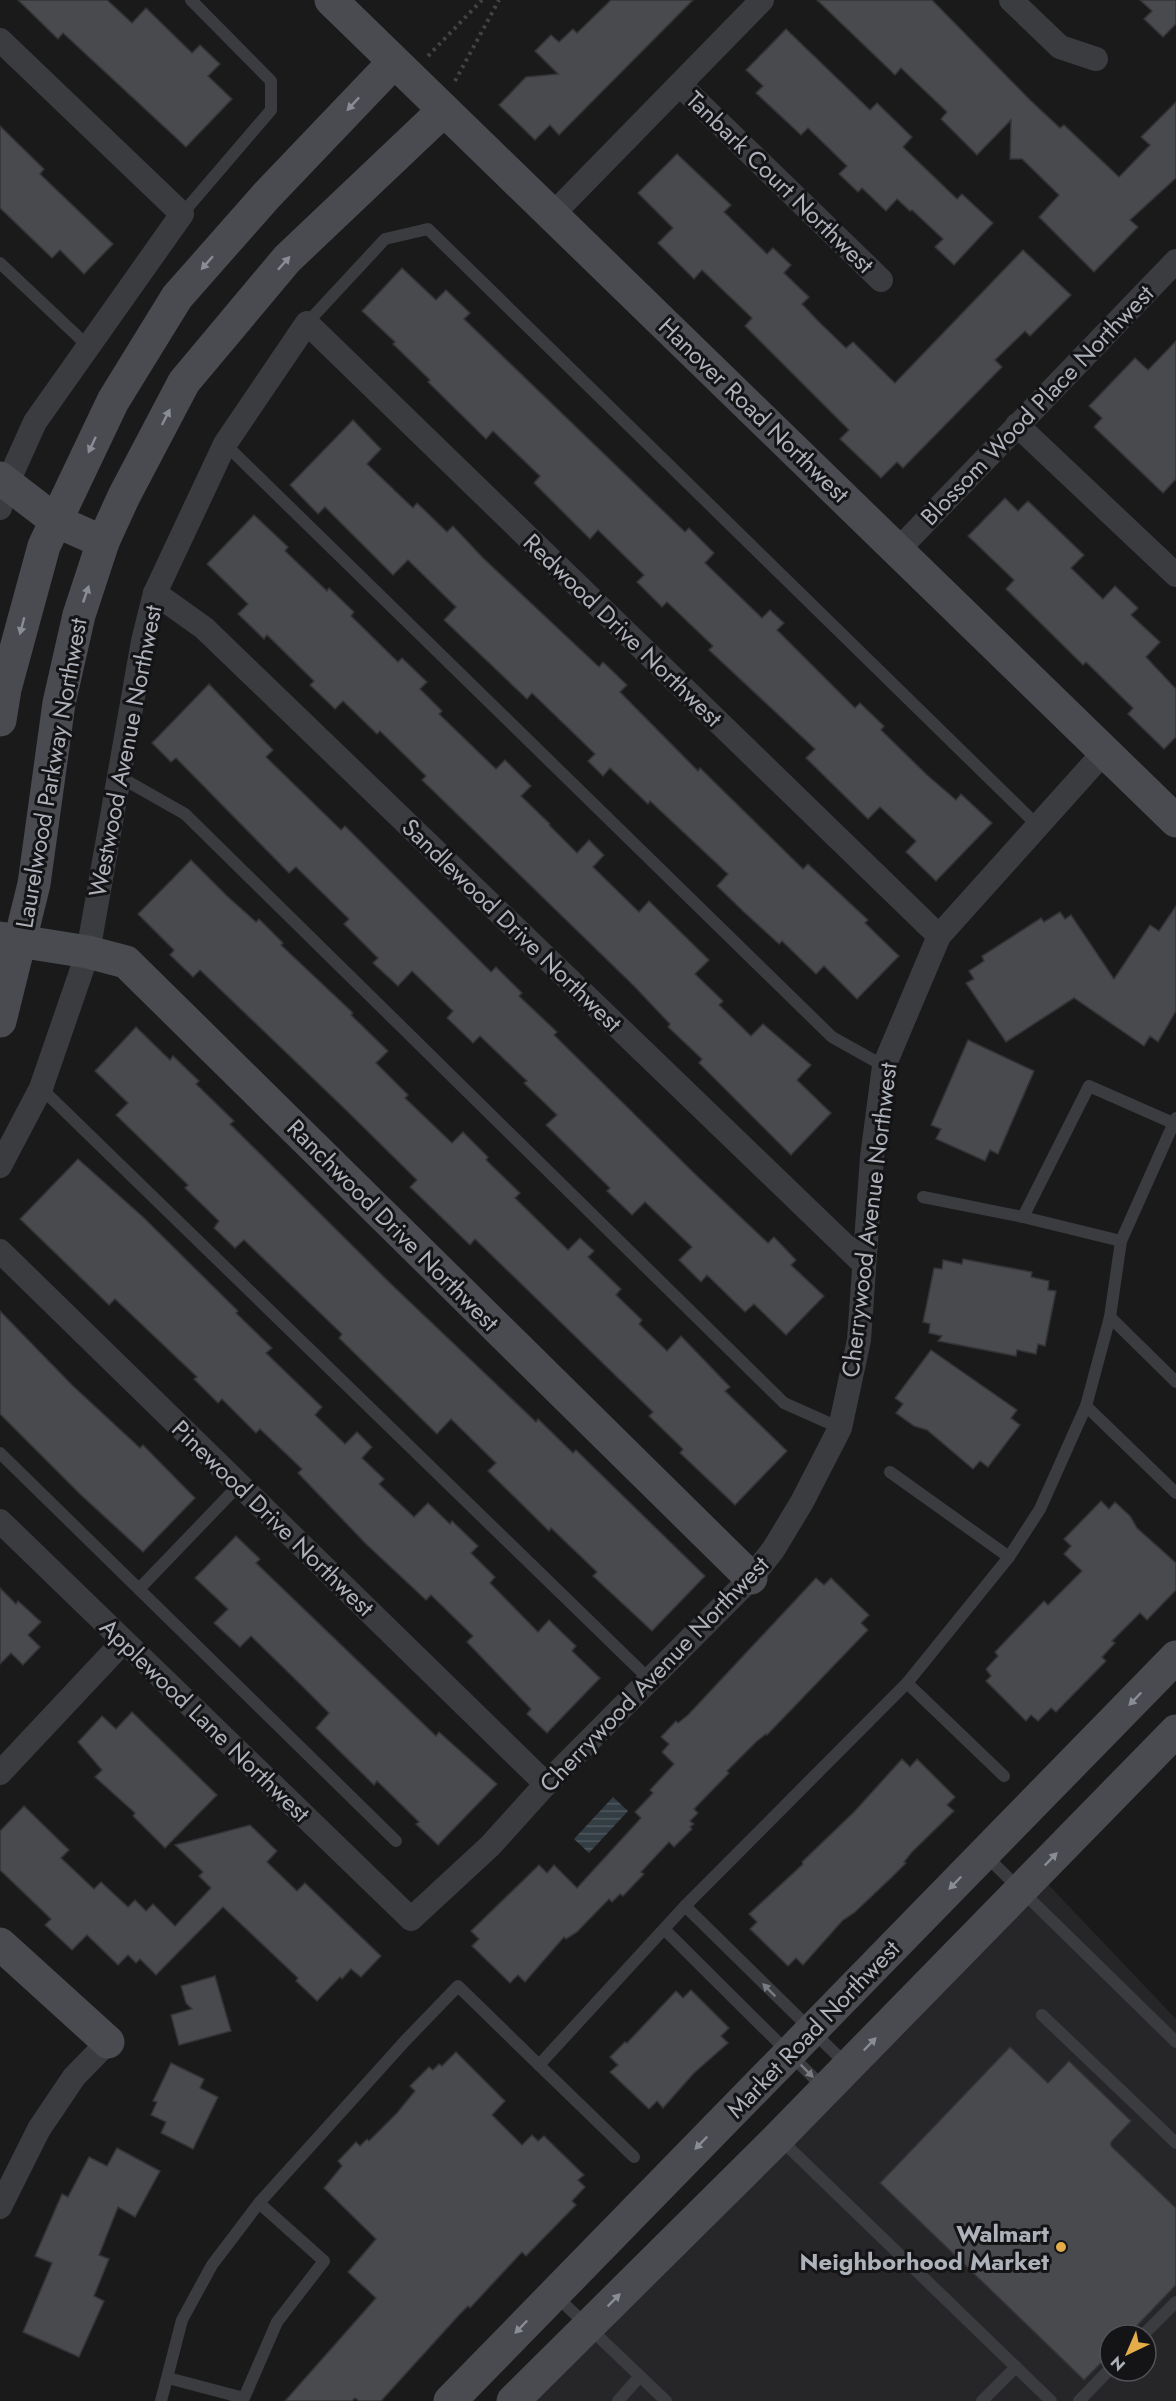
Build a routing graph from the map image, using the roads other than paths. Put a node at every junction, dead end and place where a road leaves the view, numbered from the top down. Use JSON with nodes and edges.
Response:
{"nodes":[{"id":1,"x":191,"y":0,"type":"edge"},
{"id":2,"x":331,"y":0,"type":"edge"},
{"id":3,"x":762,"y":0,"type":"edge"},
{"id":4,"x":1011,"y":0,"type":"edge"},
{"id":5,"x":0,"y":40,"type":"edge"},
{"id":6,"x":1096,"y":59,"type":"dead end"},
{"id":7,"x":401,"y":69,"type":"junction"},
{"id":8,"x":680,"y":85,"type":"junction"},
{"id":9,"x":444,"y":110,"type":"junction"},
{"id":10,"x":182,"y":214,"type":"junction"},
{"id":11,"x":553,"y":214,"type":"junction"},
{"id":12,"x":1176,"y":261,"type":"edge"},
{"id":13,"x":0,"y":263,"type":"edge"},
{"id":14,"x":881,"y":280,"type":"dead end"},
{"id":15,"x":307,"y":323,"type":"junction"},
{"id":16,"x":89,"y":347,"type":"junction"},
{"id":17,"x":1017,"y":425,"type":"junction"},
{"id":18,"x":225,"y":444,"type":"junction"},
{"id":19,"x":2,"y":490,"type":"edge"},
{"id":20,"x":56,"y":521,"type":"junction"},
{"id":21,"x":104,"y":542,"type":"junction"},
{"id":22,"x":898,"y":550,"type":"junction"},
{"id":23,"x":1176,"y":575,"type":"edge"},
{"id":24,"x":155,"y":593,"type":"junction"},
{"id":25,"x":0,"y":720,"type":"edge"},
{"id":26,"x":1105,"y":752,"type":"junction"},
{"id":27,"x":118,"y":776,"type":"junction"},
{"id":28,"x":1176,"y":821,"type":"edge"},
{"id":29,"x":1038,"y":826,"type":"junction"},
{"id":30,"x":939,"y":936,"type":"junction"},
{"id":31,"x":10,"y":939,"type":"edge"},
{"id":32,"x":88,"y":952,"type":"junction"},
{"id":33,"x":0,"y":1021,"type":"edge"},
{"id":34,"x":884,"y":1066,"type":"junction"},
{"id":35,"x":41,"y":1088,"type":"junction"},
{"id":36,"x":1174,"y":1121,"type":"edge"},
{"id":37,"x":0,"y":1166,"type":"edge"},
{"id":38,"x":923,"y":1197,"type":"dead end"},
{"id":39,"x":1023,"y":1217,"type":"junction"},
{"id":40,"x":1121,"y":1241,"type":"junction"},
{"id":41,"x":0,"y":1251,"type":"edge"},
{"id":42,"x":864,"y":1264,"type":"junction"},
{"id":43,"x":1110,"y":1317,"type":"junction"},
{"id":44,"x":1176,"y":1382,"type":"edge"},
{"id":45,"x":1086,"y":1406,"type":"junction"},
{"id":46,"x":840,"y":1428,"type":"junction"},
{"id":47,"x":0,"y":1453,"type":"edge"},
{"id":48,"x":890,"y":1472,"type":"dead end"},
{"id":49,"x":239,"y":1485,"type":"junction"},
{"id":50,"x":1176,"y":1493,"type":"edge"},
{"id":51,"x":0,"y":1521,"type":"edge"},
{"id":52,"x":1009,"y":1557,"type":"junction"},
{"id":53,"x":752,"y":1578,"type":"junction"},
{"id":54,"x":139,"y":1589,"type":"junction"},
{"id":55,"x":123,"y":1642,"type":"junction"},
{"id":56,"x":1176,"y":1657,"type":"edge"},
{"id":57,"x":650,"y":1680,"type":"junction"},
{"id":58,"x":907,"y":1683,"type":"junction"},
{"id":59,"x":1176,"y":1731,"type":"edge"},
{"id":60,"x":0,"y":1773,"type":"edge"},
{"id":61,"x":1004,"y":1776,"type":"dead end"},
{"id":62,"x":546,"y":1785,"type":"junction"},
{"id":63,"x":396,"y":1841,"type":"dead end"},
{"id":64,"x":984,"y":1854,"type":"junction"},
{"id":65,"x":1020,"y":1890,"type":"junction"},
{"id":66,"x":685,"y":1906,"type":"junction"},
{"id":67,"x":411,"y":1919,"type":"joint"},
{"id":68,"x":664,"y":1929,"type":"junction"},
{"id":69,"x":0,"y":1944,"type":"edge"},
{"id":70,"x":1042,"y":2015,"type":"dead end"},
{"id":71,"x":108,"y":2042,"type":"joint"},
{"id":72,"x":800,"y":2042,"type":"junction"},
{"id":73,"x":1176,"y":2042,"type":"edge"},
{"id":74,"x":539,"y":2065,"type":"junction"},
{"id":75,"x":837,"y":2078,"type":"junction"},
{"id":76,"x":779,"y":2137,"type":"junction"},
{"id":77,"x":1176,"y":2143,"type":"edge"},
{"id":78,"x":634,"y":2157,"type":"dead end"},
{"id":79,"x":259,"y":2203,"type":"junction"},
{"id":80,"x":0,"y":2207,"type":"edge"},
{"id":81,"x":554,"y":2294,"type":"junction"},
{"id":82,"x":1176,"y":2302,"type":"edge"},
{"id":83,"x":1155,"y":2323,"type":"edge"},
{"id":84,"x":587,"y":2326,"type":"junction"},
{"id":85,"x":1016,"y":2367,"type":"junction"},
{"id":86,"x":640,"y":2376,"type":"junction"},
{"id":87,"x":168,"y":2378,"type":"junction"},
{"id":88,"x":1098,"y":2381,"type":"edge"},
{"id":89,"x":161,"y":2401,"type":"edge"},
{"id":90,"x":450,"y":2401,"type":"edge"},
{"id":91,"x":513,"y":2401,"type":"edge"},
{"id":92,"x":618,"y":2401,"type":"edge"},
{"id":93,"x":666,"y":2401,"type":"edge"},
{"id":94,"x":982,"y":2401,"type":"edge"},
{"id":95,"x":1051,"y":2401,"type":"edge"},
{"id":96,"x":1079,"y":2401,"type":"edge"}],
"edges":[{"from":1,"to":10,"type":"lane"},
{"from":2,"to":7,"type":"street","name":"Hanover Road Northwest"},
{"from":3,"to":8,"type":"street"},
{"from":4,"to":6,"type":"street"},
{"from":5,"to":10,"type":"street"},
{"from":7,"to":9,"type":"street","name":"Hanover Road Northwest"},
{"from":7,"to":20,"type":"street","one_way":true},
{"from":8,"to":11,"type":"street"},
{"from":8,"to":14,"type":"street","name":"Tanbark Court Northwest"},
{"from":9,"to":11,"type":"street","name":"Hanover Road Northwest"},
{"from":21,"to":9,"type":"street","name":"Laurelwood Parkway Northwest","one_way":true},
{"from":10,"to":16,"type":"street"},
{"from":11,"to":22,"type":"street","name":"Hanover Road Northwest"},
{"from":12,"to":17,"type":"street","name":"Blossom Wood Place Northwest"},
{"from":13,"to":16,"type":"lane"},
{"from":15,"to":18,"type":"street","name":"Westwood Avenue Northwest"},
{"from":15,"to":29,"type":"lane"},
{"from":15,"to":30,"type":"street","name":"Redwood Drive Northwest"},
{"from":16,"to":19,"type":"street"},
{"from":17,"to":22,"type":"street","name":"Blossom Wood Place Northwest"},
{"from":17,"to":23,"type":"street"},
{"from":18,"to":24,"type":"street","name":"Westwood Avenue Northwest"},
{"from":18,"to":34,"type":"lane"},
{"from":19,"to":20,"type":"street"},
{"from":20,"to":21,"type":"street"},
{"from":20,"to":25,"type":"street","one_way":true},
{"from":31,"to":21,"type":"street","name":"Laurelwood Parkway Northwest","one_way":true},
{"from":22,"to":26,"type":"street","name":"Hanover Road Northwest"},
{"from":24,"to":27,"type":"street","name":"Westwood Avenue Northwest"},
{"from":24,"to":42,"type":"street","name":"Sandlewood Drive Northwest"},
{"from":26,"to":28,"type":"street","name":"Hanover Road Northwest"},
{"from":26,"to":29,"type":"street","name":"Cherrywood Avenue Northwest"},
{"from":27,"to":32,"type":"street","name":"Westwood Avenue Northwest"},
{"from":27,"to":46,"type":"lane"},
{"from":29,"to":30,"type":"street","name":"Cherrywood Avenue Northwest"},
{"from":30,"to":34,"type":"street","name":"Cherrywood Avenue Northwest"},
{"from":31,"to":32,"type":"street","name":"Ranchwood Drive Northwest"},
{"from":31,"to":33,"type":"street","name":"Laurelwood Parkway Northwest"},
{"from":32,"to":35,"type":"street","name":"Westwood Avenue Northwest"},
{"from":32,"to":53,"type":"street","name":"Ranchwood Drive Northwest"},
{"from":34,"to":42,"type":"street","name":"Cherrywood Avenue Northwest"},
{"from":35,"to":37,"type":"street","name":"Westwood Avenue Northwest"},
{"from":35,"to":57,"type":"lane"},
{"from":36,"to":39,"type":"lane"},
{"from":36,"to":40,"type":"lane"},
{"from":38,"to":39,"type":"lane"},
{"from":39,"to":40,"type":"lane"},
{"from":40,"to":43,"type":"lane"},
{"from":41,"to":49,"type":"street","name":"Pinewood Drive Northwest"},
{"from":42,"to":46,"type":"street","name":"Cherrywood Avenue Northwest"},
{"from":43,"to":44,"type":"lane"},
{"from":43,"to":45,"type":"lane"},
{"from":45,"to":50,"type":"lane"},
{"from":45,"to":52,"type":"lane"},
{"from":46,"to":53,"type":"street","name":"Cherrywood Avenue Northwest"},
{"from":47,"to":54,"type":"lane"},
{"from":48,"to":52,"type":"lane"},
{"from":49,"to":54,"type":"lane"},
{"from":49,"to":62,"type":"street","name":"Pinewood Drive Northwest"},
{"from":51,"to":55,"type":"street","name":"Applewood Lane Northwest"},
{"from":52,"to":58,"type":"lane"},
{"from":53,"to":57,"type":"street","name":"Cherrywood Avenue Northwest"},
{"from":54,"to":63,"type":"lane"},
{"from":55,"to":60,"type":"street"},
{"from":55,"to":67,"type":"street","name":"Applewood Lane Northwest"},
{"from":56,"to":64,"type":"street","name":"Market Road Northwest","one_way":true},
{"from":57,"to":62,"type":"street","name":"Cherrywood Avenue Northwest"},
{"from":58,"to":61,"type":"lane"},
{"from":58,"to":66,"type":"lane"},
{"from":65,"to":59,"type":"street","name":"Market Road Northwest","one_way":true},
{"from":62,"to":67,"type":"street","name":"Cherrywood Avenue Northwest"},
{"from":64,"to":65,"type":"lane"},
{"from":64,"to":72,"type":"street","name":"Market Road Northwest","one_way":true},
{"from":65,"to":73,"type":"lane"},
{"from":75,"to":65,"type":"street","name":"Market Road Northwest","one_way":true},
{"from":66,"to":68,"type":"lane"},
{"from":72,"to":66,"type":"lane","one_way":true},
{"from":68,"to":72,"type":"lane"},
{"from":68,"to":74,"type":"lane"},
{"from":69,"to":71,"type":"street"},
{"from":70,"to":77,"type":"lane"},
{"from":71,"to":80,"type":"street"},
{"from":72,"to":75,"type":"lane","one_way":true},
{"from":72,"to":75,"type":"lane"},
{"from":72,"to":81,"type":"street","name":"Market Road Northwest","one_way":true},
{"from":74,"to":78,"type":"lane"},
{"from":74,"to":79,"type":"lane"},
{"from":75,"to":76,"type":"street","name":"Market Road Northwest"},
{"from":84,"to":76,"type":"street","name":"Market Road Northwest","one_way":true},
{"from":76,"to":85,"type":"lane"},
{"from":79,"to":87,"type":"lane"},
{"from":79,"to":87,"type":"lane"},
{"from":81,"to":84,"type":"lane"},
{"from":81,"to":90,"type":"street","name":"Market Road Northwest","one_way":true},
{"from":82,"to":83,"type":"lane"},
{"from":84,"to":86,"type":"lane"},
{"from":84,"to":91,"type":"street","name":"Market Road Northwest"},
{"from":85,"to":94,"type":"lane"},
{"from":85,"to":95,"type":"lane"},
{"from":86,"to":92,"type":"lane"},
{"from":86,"to":93,"type":"lane"},
{"from":87,"to":89,"type":"lane"},
{"from":88,"to":96,"type":"lane"}]}
